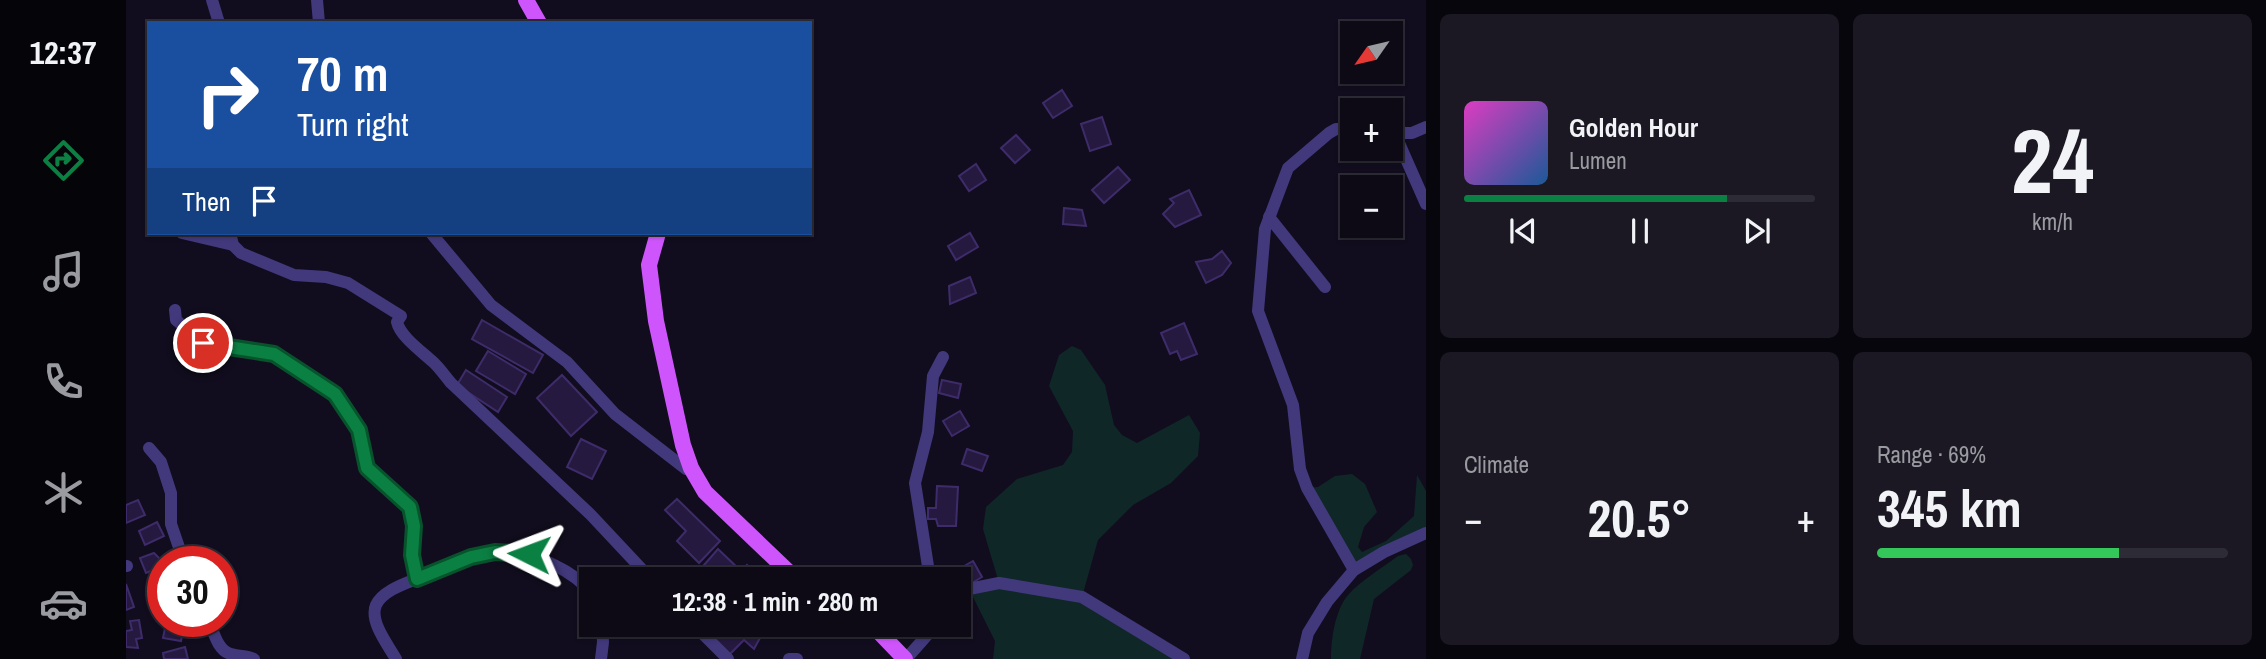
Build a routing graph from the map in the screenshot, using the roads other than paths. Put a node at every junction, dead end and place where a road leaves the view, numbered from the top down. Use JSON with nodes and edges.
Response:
{"nodes":[{"id":1,"x":212,"y":0,"type":"edge"},
{"id":2,"x":317,"y":0,"type":"edge"},
{"id":3,"x":526,"y":0,"type":"edge"},
{"id":4,"x":218,"y":21,"type":"edge"},
{"id":5,"x":319,"y":21,"type":"edge"},
{"id":6,"x":538,"y":21,"type":"edge"},
{"id":7,"x":1426,"y":127,"type":"edge"},
{"id":8,"x":1340,"y":129,"type":"edge"},
{"id":9,"x":1403,"y":133,"type":"edge"},
{"id":10,"x":1403,"y":155,"type":"edge"},
{"id":11,"x":1426,"y":204,"type":"edge"},
{"id":12,"x":1269,"y":217,"type":"junction"},
{"id":13,"x":198,"y":235,"type":"edge"},
{"id":14,"x":433,"y":235,"type":"edge"},
{"id":15,"x":657,"y":235,"type":"edge"},
{"id":16,"x":231,"y":239,"type":"edge"},
{"id":17,"x":1325,"y":288,"type":"dead end"},
{"id":18,"x":175,"y":310,"type":"dead end"},
{"id":19,"x":943,"y":357,"type":"dead end"},
{"id":20,"x":149,"y":448,"type":"dead end"},
{"id":21,"x":691,"y":468,"type":"junction"},
{"id":22,"x":1426,"y":533,"type":"edge"},
{"id":23,"x":179,"y":546,"type":"edge"},
{"id":24,"x":640,"y":567,"type":"edge"},
{"id":25,"x":783,"y":567,"type":"edge"},
{"id":26,"x":928,"y":567,"type":"edge"},
{"id":27,"x":1354,"y":570,"type":"junction"},
{"id":28,"x":417,"y":579,"type":"junction"},
{"id":29,"x":579,"y":581,"type":"edge"},
{"id":30,"x":971,"y":589,"type":"edge"},
{"id":31,"x":216,"y":637,"type":"edge"},
{"id":32,"x":603,"y":637,"type":"edge"},
{"id":33,"x":706,"y":637,"type":"edge"},
{"id":34,"x":883,"y":637,"type":"edge"},
{"id":35,"x":925,"y":637,"type":"edge"},
{"id":36,"x":886,"y":639,"type":"joint"},
{"id":37,"x":254,"y":659,"type":"edge"},
{"id":38,"x":396,"y":659,"type":"edge"},
{"id":39,"x":601,"y":659,"type":"edge"},
{"id":40,"x":728,"y":659,"type":"edge"},
{"id":41,"x":789,"y":659,"type":"edge"},
{"id":42,"x":797,"y":659,"type":"edge"},
{"id":43,"x":906,"y":659,"type":"edge"},
{"id":44,"x":1184,"y":659,"type":"edge"},
{"id":45,"x":1302,"y":659,"type":"edge"}],
"edges":[{"from":1,"to":4,"type":"street"},
{"from":2,"to":5,"type":"street"},
{"from":3,"to":6,"type":"main road"},
{"from":7,"to":9,"type":"street"},
{"from":8,"to":12,"type":"street"},
{"from":10,"to":11,"type":"street"},
{"from":12,"to":17,"type":"street"},
{"from":12,"to":27,"type":"street"},
{"from":13,"to":16,"type":"street"},
{"from":14,"to":21,"type":"street"},
{"from":15,"to":21,"type":"main road"},
{"from":16,"to":24,"type":"street"},
{"from":18,"to":28,"type":"street"},
{"from":19,"to":26,"type":"street"},
{"from":20,"to":23,"type":"street"},
{"from":21,"to":25,"type":"main road"},
{"from":22,"to":27,"type":"street"},
{"from":27,"to":45,"type":"street"},
{"from":28,"to":29,"type":"street"},
{"from":28,"to":38,"type":"street"},
{"from":30,"to":44,"type":"street"},
{"from":31,"to":37,"type":"street"},
{"from":32,"to":39,"type":"street"},
{"from":33,"to":40,"type":"street"},
{"from":34,"to":36,"type":"main road"},
{"from":35,"to":43,"type":"street"},
{"from":36,"to":43,"type":"main road"},
{"from":41,"to":42,"type":"street"}]}
